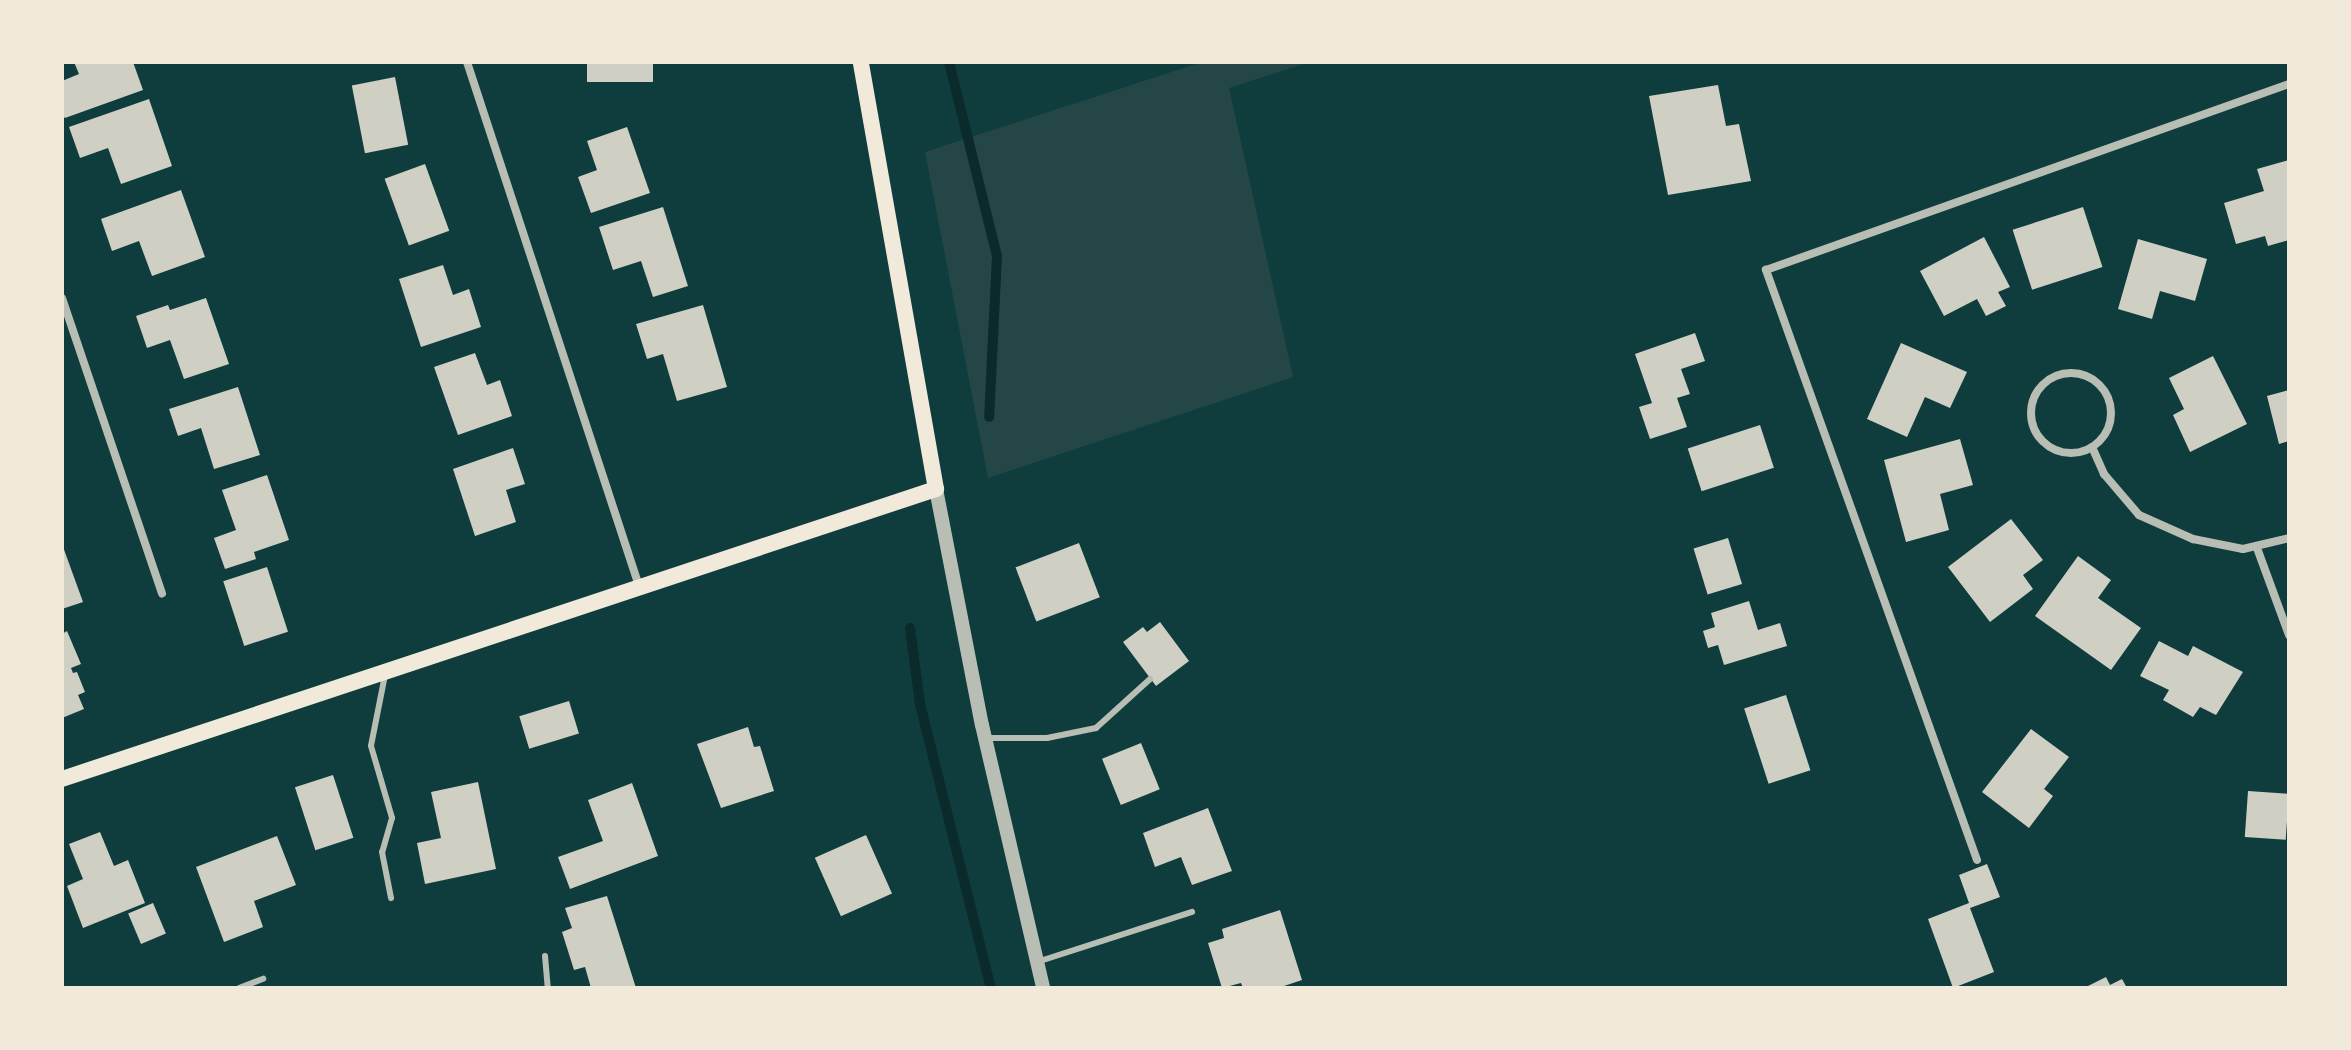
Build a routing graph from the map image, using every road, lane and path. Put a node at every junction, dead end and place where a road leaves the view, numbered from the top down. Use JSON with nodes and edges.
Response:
{"nodes":[{"id":1,"x":467,"y":62,"type":"edge"},
{"id":2,"x":861,"y":62,"type":"edge"},
{"id":3,"x":2289,"y":84,"type":"edge"},
{"id":4,"x":62,"y":298,"type":"edge"},
{"id":5,"x":2092,"y":447,"type":"junction"},
{"id":6,"x":936,"y":489,"type":"junction"},
{"id":7,"x":2289,"y":538,"type":"edge"},
{"id":8,"x":2257,"y":548,"type":"junction"},
{"id":9,"x":639,"y":586,"type":"junction"},
{"id":10,"x":162,"y":594,"type":"dead end"},
{"id":11,"x":2289,"y":635,"type":"edge"},
{"id":12,"x":386,"y":672,"type":"junction"},
{"id":13,"x":1150,"y":679,"type":"dead end"},
{"id":14,"x":985,"y":738,"type":"junction"},
{"id":15,"x":62,"y":779,"type":"edge"},
{"id":16,"x":1977,"y":860,"type":"dead end"},
{"id":17,"x":391,"y":898,"type":"dead end"},
{"id":18,"x":1192,"y":912,"type":"dead end"},
{"id":19,"x":545,"y":956,"type":"dead end"},
{"id":20,"x":1037,"y":962,"type":"junction"},
{"id":21,"x":263,"y":979,"type":"dead end"},
{"id":22,"x":239,"y":988,"type":"edge"},
{"id":23,"x":548,"y":988,"type":"edge"},
{"id":24,"x":1043,"y":988,"type":"edge"}],
"edges":[{"from":1,"to":9,"type":"street"},
{"from":2,"to":6,"type":"main road"},
{"from":3,"to":16,"type":"street"},
{"from":4,"to":10,"type":"street"},
{"from":5,"to":5,"type":"street"},
{"from":5,"to":8,"type":"street"},
{"from":6,"to":9,"type":"main road"},
{"from":6,"to":14,"type":"street"},
{"from":7,"to":8,"type":"street"},
{"from":8,"to":11,"type":"street"},
{"from":9,"to":12,"type":"main road"},
{"from":12,"to":15,"type":"main road"},
{"from":12,"to":17,"type":"lane"},
{"from":13,"to":14,"type":"lane"},
{"from":14,"to":20,"type":"street"},
{"from":18,"to":20,"type":"lane"},
{"from":19,"to":23,"type":"lane"},
{"from":20,"to":24,"type":"street"},
{"from":21,"to":22,"type":"lane"}]}
